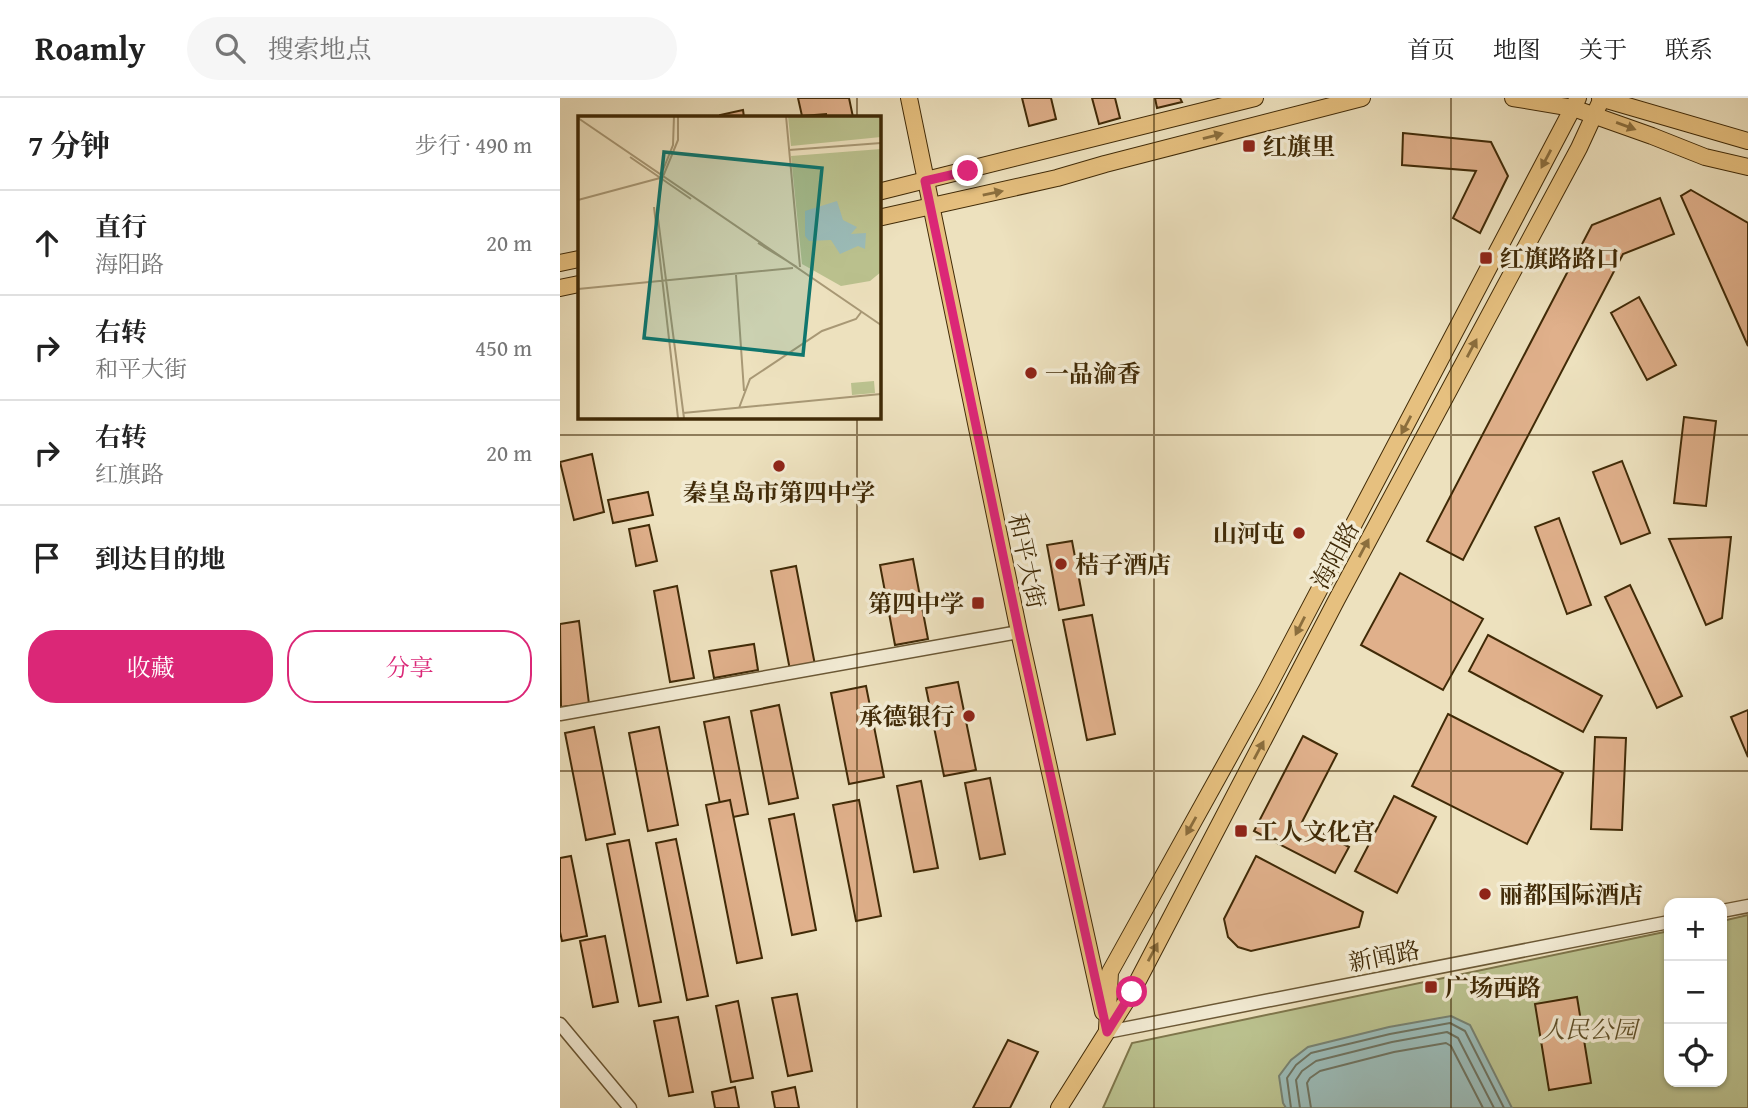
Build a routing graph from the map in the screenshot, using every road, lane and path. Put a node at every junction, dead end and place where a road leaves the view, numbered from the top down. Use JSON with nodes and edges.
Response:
{"nodes":[{"id":1,"x":909,"y":98,"type":"edge"},
{"id":2,"x":1255,"y":98,"type":"edge"},
{"id":3,"x":1362,"y":98,"type":"edge"},
{"id":4,"x":1513,"y":98,"type":"edge"},
{"id":5,"x":1602,"y":98,"type":"edge"},
{"id":6,"x":1575,"y":103,"type":"edge"},
{"id":7,"x":1595,"y":115,"type":"junction"},
{"id":8,"x":1748,"y":141,"type":"edge"},
{"id":9,"x":1748,"y":167,"type":"edge"},
{"id":10,"x":925,"y":181,"type":"junction"},
{"id":11,"x":880,"y":192,"type":"edge"},
{"id":12,"x":931,"y":206,"type":"junction"},
{"id":13,"x":880,"y":218,"type":"edge"},
{"id":14,"x":578,"y":259,"type":"edge"},
{"id":15,"x":560,"y":263,"type":"edge"},
{"id":16,"x":578,"y":284,"type":"edge"},
{"id":17,"x":560,"y":288,"type":"edge"},
{"id":18,"x":1019,"y":632,"type":"junction"},
{"id":19,"x":560,"y":714,"type":"edge"},
{"id":20,"x":1748,"y":906,"type":"edge"},
{"id":21,"x":1727,"y":910,"type":"edge"},
{"id":22,"x":1664,"y":923,"type":"edge"},
{"id":23,"x":560,"y":1024,"type":"edge"},
{"id":24,"x":1107,"y":1032,"type":"junction"},
{"id":25,"x":630,"y":1108,"type":"edge"},
{"id":26,"x":1059,"y":1108,"type":"edge"}],
"edges":[{"from":1,"to":10,"type":"main road","name":"和平大街"},
{"from":2,"to":10,"type":"main road"},
{"from":12,"to":3,"type":"main road","one_way":true},
{"from":4,"to":6,"type":"main road"},
{"from":5,"to":7,"type":"main road","name":"海阳路"},
{"from":5,"to":8,"type":"main road"},
{"from":6,"to":7,"type":"main road"},
{"from":6,"to":24,"type":"main road","name":"海阳路","one_way":true},
{"from":7,"to":9,"type":"main road","one_way":true},
{"from":24,"to":7,"type":"main road","name":"海阳路","one_way":true},
{"from":10,"to":11,"type":"main road"},
{"from":10,"to":12,"type":"main road","name":"和平大街"},
{"from":12,"to":13,"type":"main road"},
{"from":12,"to":18,"type":"main road","name":"和平大街"},
{"from":14,"to":15,"type":"main road"},
{"from":16,"to":17,"type":"main road"},
{"from":18,"to":19,"type":"street"},
{"from":18,"to":24,"type":"main road","name":"和平大街"},
{"from":20,"to":21,"type":"street"},
{"from":22,"to":24,"type":"street","name":"新闻路"},
{"from":23,"to":25,"type":"street"},
{"from":24,"to":26,"type":"main road","name":"海阳路"}]}
